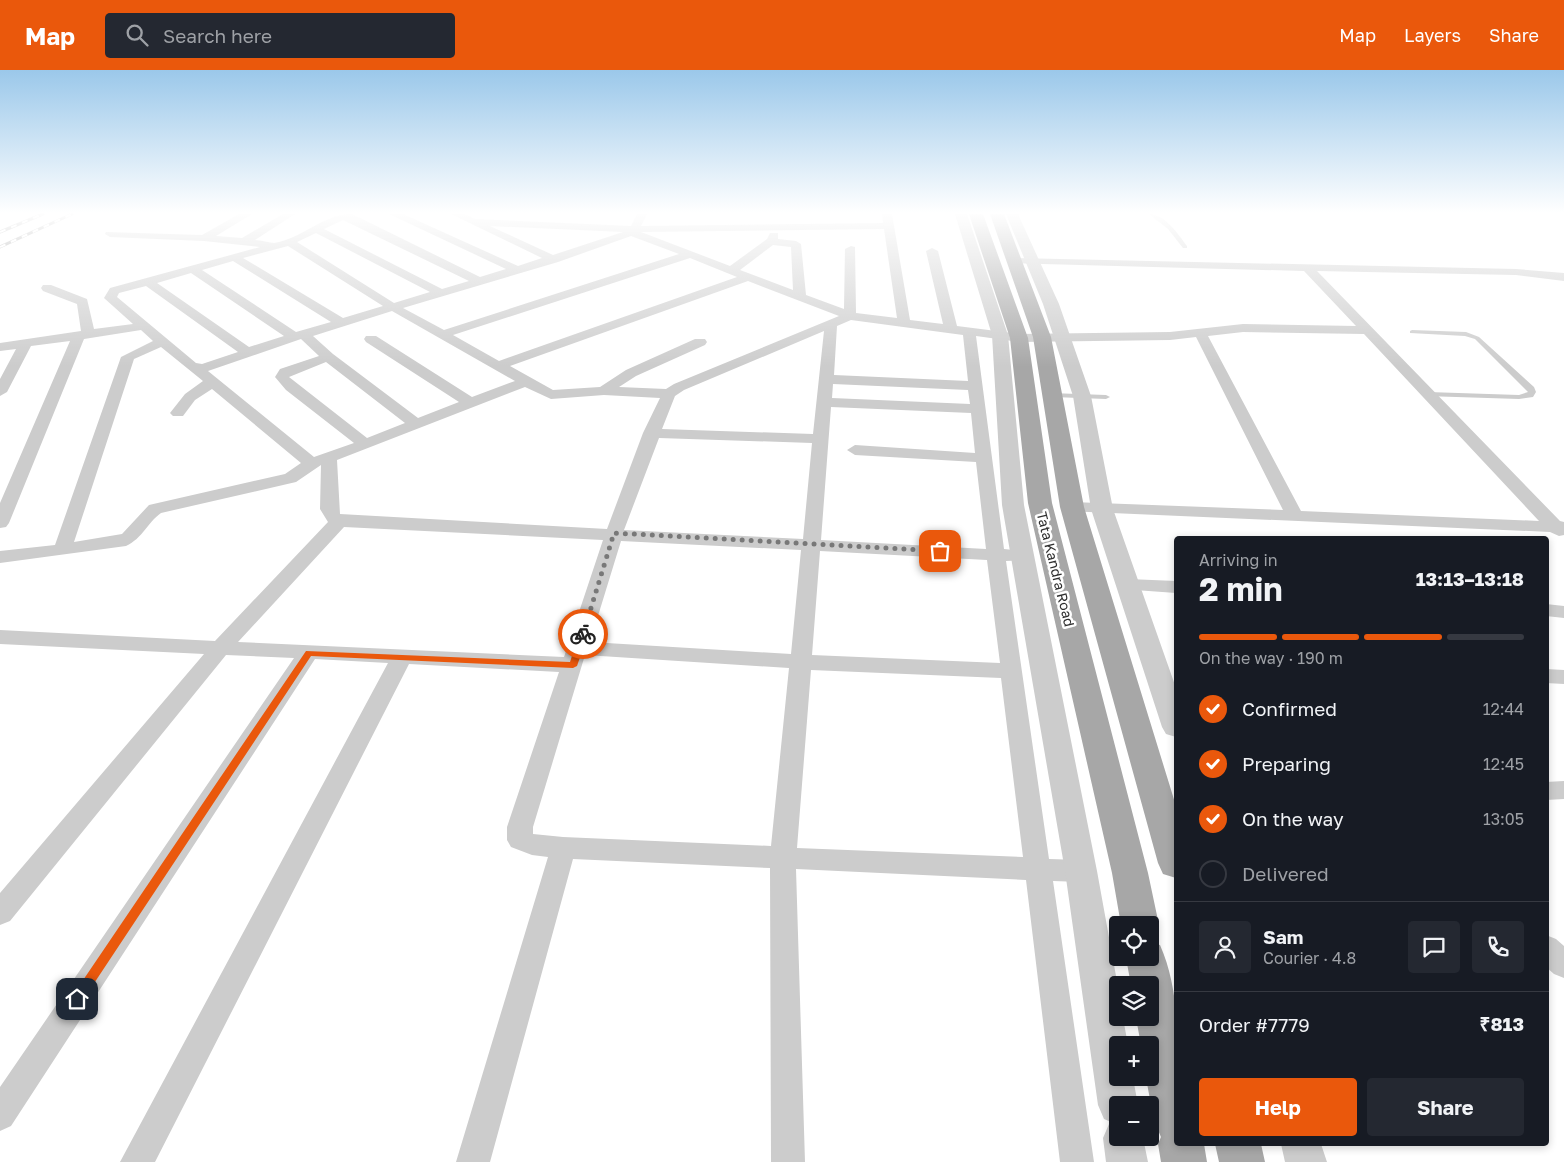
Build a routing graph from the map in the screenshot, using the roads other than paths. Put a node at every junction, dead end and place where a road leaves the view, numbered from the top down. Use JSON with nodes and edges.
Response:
{"nodes":[{"id":1,"x":208,"y":265,"type":"edge"},
{"id":2,"x":246,"y":265,"type":"edge"},
{"id":3,"x":321,"y":265,"type":"edge"},
{"id":4,"x":386,"y":265,"type":"edge"},
{"id":5,"x":446,"y":265,"type":"edge"},
{"id":6,"x":506,"y":265,"type":"edge"},
{"id":7,"x":536,"y":265,"type":"edge"},
{"id":8,"x":658,"y":265,"type":"edge"},
{"id":9,"x":715,"y":265,"type":"edge"},
{"id":10,"x":739,"y":265,"type":"edge"},
{"id":11,"x":798,"y":265,"type":"edge"},
{"id":12,"x":849,"y":265,"type":"edge"},
{"id":13,"x":895,"y":265,"type":"edge"},
{"id":14,"x":937,"y":265,"type":"edge"},
{"id":15,"x":990,"y":265,"type":"edge"},
{"id":16,"x":999,"y":265,"type":"edge"},
{"id":17,"x":1024,"y":265,"type":"edge"},
{"id":18,"x":1248,"y":265,"type":"edge"},
{"id":19,"x":1307,"y":266,"type":"junction"},
{"id":20,"x":193,"y":269,"type":"junction"},
{"id":21,"x":517,"y":270,"type":"junction"},
{"id":22,"x":731,"y":271,"type":"junction"},
{"id":23,"x":747,"y":277,"type":"junction"},
{"id":24,"x":1564,"y":277,"type":"edge"},
{"id":25,"x":478,"y":281,"type":"junction"},
{"id":26,"x":149,"y":282,"type":"junction"},
{"id":27,"x":47,"y":288,"type":"dead end"},
{"id":28,"x":441,"y":293,"type":"junction"},
{"id":29,"x":800,"y":297,"type":"junction"},
{"id":30,"x":391,"y":306,"type":"junction"},
{"id":31,"x":840,"y":320,"type":"junction"},
{"id":32,"x":340,"y":322,"type":"junction"},
{"id":33,"x":904,"y":323,"type":"junction"},
{"id":34,"x":144,"y":326,"type":"junction"},
{"id":35,"x":960,"y":330,"type":"junction"},
{"id":36,"x":1367,"y":330,"type":"junction"},
{"id":37,"x":1200,"y":332,"type":"junction"},
{"id":38,"x":1412,"y":332,"type":"dead end"},
{"id":39,"x":84,"y":335,"type":"junction"},
{"id":40,"x":297,"y":335,"type":"junction"},
{"id":41,"x":441,"y":335,"type":"junction"},
{"id":42,"x":1031,"y":337,"type":"junction"},
{"id":43,"x":371,"y":339,"type":"dead end"},
{"id":44,"x":162,"y":342,"type":"junction"},
{"id":45,"x":700,"y":342,"type":"dead end"},
{"id":46,"x":26,"y":343,"type":"junction"},
{"id":47,"x":0,"y":347,"type":"edge"},
{"id":48,"x":247,"y":352,"type":"junction"},
{"id":49,"x":328,"y":357,"type":"junction"},
{"id":50,"x":497,"y":366,"type":"junction"},
{"id":51,"x":196,"y":368,"type":"junction"},
{"id":52,"x":826,"y":379,"type":"junction"},
{"id":53,"x":212,"y":382,"type":"junction"},
{"id":54,"x":524,"y":382,"type":"junction"},
{"id":55,"x":975,"y":386,"type":"junction"},
{"id":56,"x":604,"y":391,"type":"junction"},
{"id":57,"x":0,"y":392,"type":"edge"},
{"id":58,"x":669,"y":394,"type":"junction"},
{"id":59,"x":1428,"y":394,"type":"junction"},
{"id":60,"x":1052,"y":395,"type":"junction"},
{"id":61,"x":1082,"y":396,"type":"junction"},
{"id":62,"x":1106,"y":397,"type":"dead end"},
{"id":63,"x":824,"y":402,"type":"junction"},
{"id":64,"x":471,"y":403,"type":"junction"},
{"id":65,"x":978,"y":409,"type":"junction"},
{"id":66,"x":178,"y":413,"type":"dead end"},
{"id":67,"x":416,"y":424,"type":"junction"},
{"id":68,"x":652,"y":433,"type":"junction"},
{"id":69,"x":820,"y":439,"type":"junction"},
{"id":70,"x":366,"y":444,"type":"junction"},
{"id":71,"x":854,"y":450,"type":"dead end"},
{"id":72,"x":984,"y":458,"type":"junction"},
{"id":73,"x":320,"y":460,"type":"junction"},
{"id":74,"x":1072,"y":507,"type":"junction"},
{"id":75,"x":1102,"y":509,"type":"junction"},
{"id":76,"x":1295,"y":516,"type":"junction"},
{"id":77,"x":339,"y":521,"type":"junction"},
{"id":78,"x":0,"y":523,"type":"edge"},
{"id":79,"x":1561,"y":530,"type":"edge"},
{"id":80,"x":614,"y":533,"type":"junction"},
{"id":81,"x":811,"y":544,"type":"junction"},
{"id":82,"x":62,"y":550,"type":"junction"},
{"id":83,"x":996,"y":554,"type":"junction"},
{"id":84,"x":1023,"y":556,"type":"junction"},
{"id":85,"x":0,"y":557,"type":"edge"},
{"id":86,"x":1128,"y":585,"type":"junction"},
{"id":87,"x":1174,"y":588,"type":"edge"},
{"id":88,"x":1549,"y":610,"type":"edge"},
{"id":89,"x":1564,"y":612,"type":"edge"},
{"id":90,"x":0,"y":637,"type":"edge"},
{"id":91,"x":221,"y":647,"type":"junction"},
{"id":92,"x":309,"y":653,"type":"junction"},
{"id":93,"x":402,"y":657,"type":"junction"},
{"id":94,"x":576,"y":657,"type":"junction"},
{"id":95,"x":801,"y":662,"type":"junction"},
{"id":96,"x":1012,"y":670,"type":"junction"},
{"id":97,"x":1549,"y":676,"type":"edge"},
{"id":98,"x":1564,"y":677,"type":"edge"},
{"id":99,"x":1174,"y":721,"type":"edge"},
{"id":100,"x":1564,"y":790,"type":"edge"},
{"id":101,"x":1549,"y":791,"type":"edge"},
{"id":102,"x":563,"y":848,"type":"junction"},
{"id":103,"x":783,"y":857,"type":"junction"},
{"id":104,"x":1174,"y":857,"type":"edge"},
{"id":105,"x":1039,"y":869,"type":"junction"},
{"id":106,"x":1081,"y":871,"type":"junction"},
{"id":107,"x":0,"y":913,"type":"edge"},
{"id":108,"x":1138,"y":916,"type":"edge"},
{"id":109,"x":1147,"y":966,"type":"edge"},
{"id":110,"x":1117,"y":1096,"type":"edge"},
{"id":111,"x":1174,"y":1110,"type":"edge"},
{"id":112,"x":0,"y":1115,"type":"edge"},
{"id":113,"x":1124,"y":1146,"type":"edge"},
{"id":114,"x":1181,"y":1146,"type":"edge"},
{"id":115,"x":1238,"y":1146,"type":"edge"},
{"id":116,"x":1302,"y":1146,"type":"edge"},
{"id":117,"x":137,"y":1162,"type":"edge"},
{"id":118,"x":473,"y":1162,"type":"edge"},
{"id":119,"x":788,"y":1162,"type":"edge"},
{"id":120,"x":1077,"y":1162,"type":"edge"},
{"id":121,"x":1127,"y":1162,"type":"edge"},
{"id":122,"x":1184,"y":1162,"type":"edge"},
{"id":123,"x":1242,"y":1162,"type":"edge"},
{"id":124,"x":1306,"y":1162,"type":"edge"}],
"edges":[{"from":1,"to":20,"type":"street"},
{"from":2,"to":32,"type":"street"},
{"from":3,"to":30,"type":"street"},
{"from":4,"to":28,"type":"street"},
{"from":5,"to":25,"type":"street"},
{"from":6,"to":21,"type":"street"},
{"from":7,"to":21,"type":"street"},
{"from":8,"to":41,"type":"street"},
{"from":9,"to":22,"type":"street"},
{"from":10,"to":22,"type":"street"},
{"from":11,"to":29,"type":"street"},
{"from":12,"to":31,"type":"street"},
{"from":13,"to":33,"type":"street"},
{"from":14,"to":35,"type":"street"},
{"from":15,"to":42,"type":"street"},
{"from":16,"to":42,"type":"main road","name":"Tata Kandra Road"},
{"from":17,"to":42,"type":"main road","name":"Tata Kandra Road"},
{"from":18,"to":19,"type":"street"},
{"from":19,"to":24,"type":"street"},
{"from":19,"to":36,"type":"street"},
{"from":20,"to":26,"type":"street"},
{"from":20,"to":40,"type":"street"},
{"from":21,"to":25,"type":"street"},
{"from":22,"to":23,"type":"street"},
{"from":23,"to":29,"type":"street"},
{"from":23,"to":50,"type":"street"},
{"from":25,"to":28,"type":"street"},
{"from":26,"to":34,"type":"street"},
{"from":26,"to":48,"type":"street"},
{"from":27,"to":39,"type":"street"},
{"from":28,"to":30,"type":"street"},
{"from":29,"to":31,"type":"street"},
{"from":30,"to":32,"type":"street"},
{"from":30,"to":41,"type":"street"},
{"from":31,"to":33,"type":"street"},
{"from":31,"to":52,"type":"street"},
{"from":31,"to":58,"type":"street"},
{"from":32,"to":40,"type":"street"},
{"from":33,"to":35,"type":"street"},
{"from":34,"to":39,"type":"street"},
{"from":34,"to":44,"type":"street"},
{"from":35,"to":42,"type":"street"},
{"from":35,"to":55,"type":"street"},
{"from":36,"to":37,"type":"street"},
{"from":36,"to":59,"type":"street"},
{"from":37,"to":42,"type":"street"},
{"from":37,"to":76,"type":"street"},
{"from":38,"to":59,"type":"lane"},
{"from":39,"to":46,"type":"street"},
{"from":39,"to":78,"type":"street"},
{"from":40,"to":48,"type":"street"},
{"from":40,"to":49,"type":"street"},
{"from":41,"to":50,"type":"street"},
{"from":42,"to":60,"type":"main road","name":"Tata Kandra Road"},
{"from":42,"to":61,"type":"street"},
{"from":42,"to":84,"type":"street"},
{"from":42,"to":108,"type":"main road","name":"Tata Kandra Road"},
{"from":43,"to":64,"type":"street"},
{"from":44,"to":51,"type":"street"},
{"from":44,"to":82,"type":"street"},
{"from":45,"to":56,"type":"street"},
{"from":46,"to":47,"type":"street"},
{"from":46,"to":57,"type":"street"},
{"from":48,"to":51,"type":"street"},
{"from":49,"to":67,"type":"street"},
{"from":49,"to":70,"type":"street"},
{"from":50,"to":54,"type":"street"},
{"from":51,"to":53,"type":"street"},
{"from":52,"to":55,"type":"street"},
{"from":52,"to":63,"type":"street"},
{"from":53,"to":66,"type":"street"},
{"from":53,"to":73,"type":"street"},
{"from":54,"to":56,"type":"street"},
{"from":54,"to":64,"type":"street"},
{"from":55,"to":65,"type":"street"},
{"from":56,"to":58,"type":"street"},
{"from":58,"to":68,"type":"street"},
{"from":59,"to":79,"type":"street"},
{"from":60,"to":61,"type":"lane"},
{"from":60,"to":74,"type":"main road","name":"Tata Kandra Road"},
{"from":61,"to":62,"type":"lane"},
{"from":61,"to":75,"type":"street"},
{"from":63,"to":65,"type":"street"},
{"from":63,"to":69,"type":"street"},
{"from":64,"to":67,"type":"street"},
{"from":65,"to":72,"type":"street"},
{"from":67,"to":70,"type":"street"},
{"from":68,"to":69,"type":"street"},
{"from":68,"to":80,"type":"street"},
{"from":69,"to":81,"type":"street"},
{"from":70,"to":73,"type":"street"},
{"from":71,"to":72,"type":"street"},
{"from":72,"to":83,"type":"street"},
{"from":73,"to":77,"type":"street"},
{"from":73,"to":82,"type":"street"},
{"from":74,"to":75,"type":"street"},
{"from":74,"to":104,"type":"main road","name":"Tata Kandra Road"},
{"from":75,"to":76,"type":"street"},
{"from":75,"to":86,"type":"street"},
{"from":76,"to":79,"type":"street"},
{"from":77,"to":80,"type":"street"},
{"from":77,"to":91,"type":"street"},
{"from":80,"to":81,"type":"street"},
{"from":80,"to":94,"type":"street"},
{"from":81,"to":83,"type":"street"},
{"from":81,"to":95,"type":"street"},
{"from":82,"to":85,"type":"street"},
{"from":83,"to":84,"type":"street"},
{"from":83,"to":96,"type":"street"},
{"from":84,"to":106,"type":"street"},
{"from":86,"to":87,"type":"street"},
{"from":86,"to":99,"type":"street"},
{"from":88,"to":89,"type":"street"},
{"from":90,"to":91,"type":"street"},
{"from":91,"to":92,"type":"street"},
{"from":91,"to":107,"type":"street"},
{"from":92,"to":93,"type":"street"},
{"from":92,"to":112,"type":"street"},
{"from":93,"to":94,"type":"street"},
{"from":93,"to":117,"type":"street"},
{"from":94,"to":95,"type":"street"},
{"from":94,"to":102,"type":"street"},
{"from":95,"to":96,"type":"street"},
{"from":95,"to":103,"type":"street"},
{"from":96,"to":105,"type":"street"},
{"from":97,"to":98,"type":"street"},
{"from":100,"to":101,"type":"street"},
{"from":102,"to":103,"type":"street"},
{"from":102,"to":118,"type":"street"},
{"from":103,"to":105,"type":"street"},
{"from":103,"to":119,"type":"street"},
{"from":105,"to":106,"type":"street"},
{"from":105,"to":120,"type":"street"},
{"from":106,"to":110,"type":"street"},
{"from":109,"to":111,"type":"main road"},
{"from":113,"to":121,"type":"street"},
{"from":114,"to":122,"type":"main road"},
{"from":115,"to":123,"type":"main road"},
{"from":116,"to":124,"type":"street"}]}
